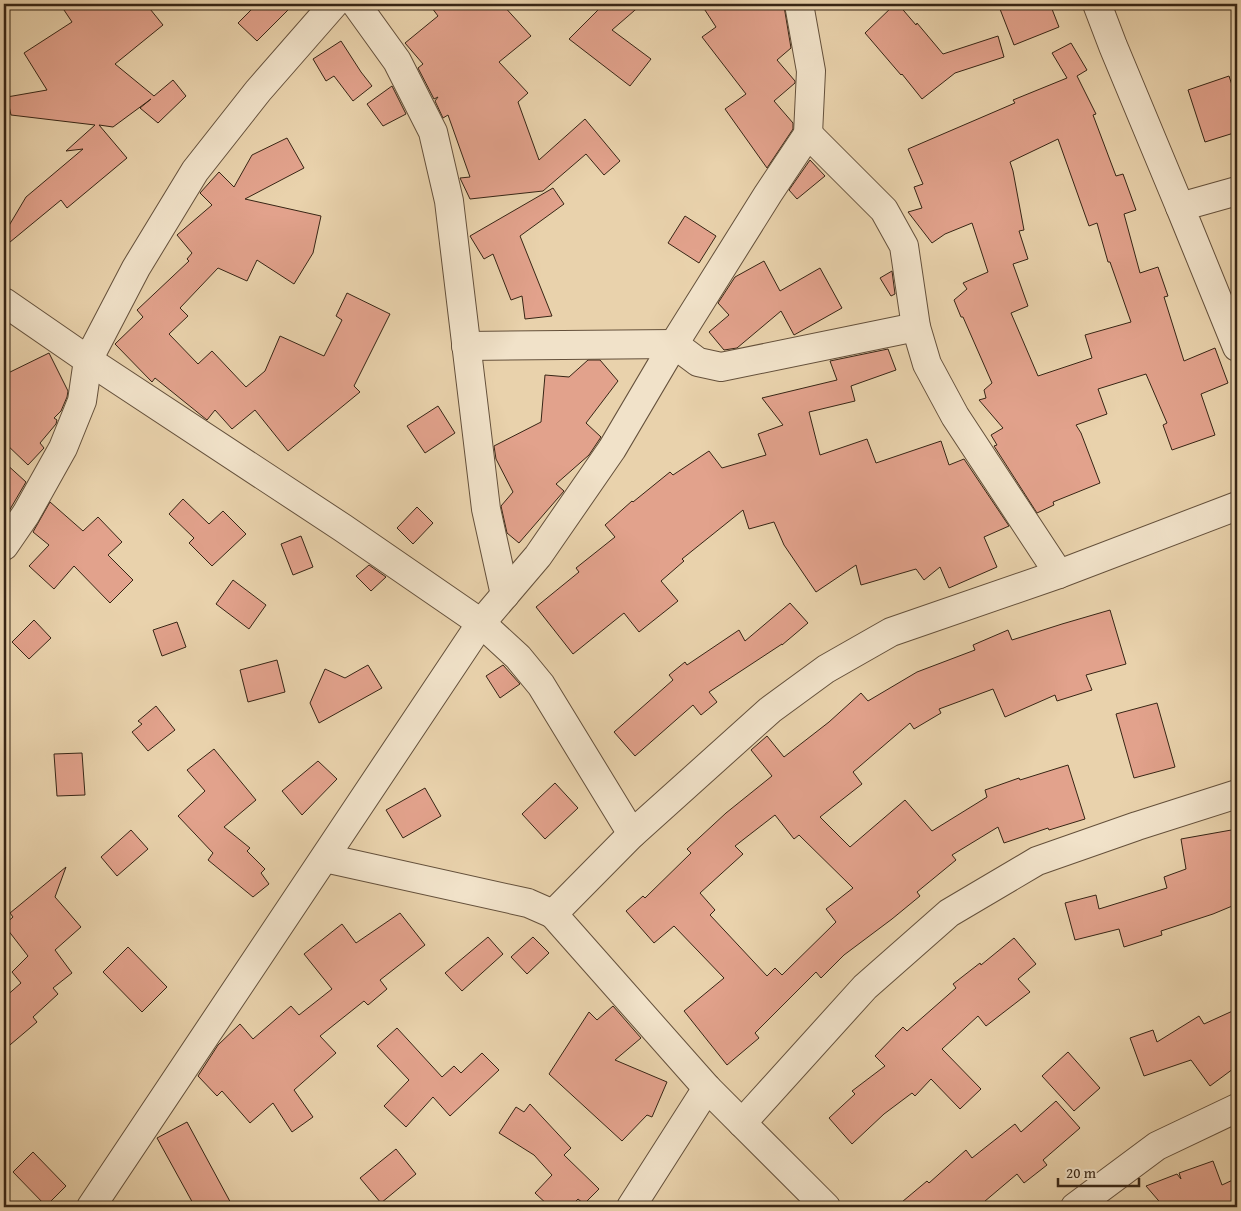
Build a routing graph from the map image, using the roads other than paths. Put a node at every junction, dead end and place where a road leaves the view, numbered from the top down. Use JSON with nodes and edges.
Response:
{"nodes":[{"id":1,"x":334,"y":4,"type":"edge"},
{"id":2,"x":356,"y":4,"type":"edge"},
{"id":3,"x":799,"y":4,"type":"edge"},
{"id":4,"x":1097,"y":4,"type":"edge"},
{"id":5,"x":808,"y":134,"type":"junction"},
{"id":6,"x":1237,"y":191,"type":"edge"},
{"id":7,"x":1180,"y":207,"type":"junction"},
{"id":8,"x":4,"y":302,"type":"edge"},
{"id":9,"x":916,"y":327,"type":"junction"},
{"id":10,"x":674,"y":344,"type":"junction"},
{"id":11,"x":466,"y":346,"type":"junction"},
{"id":12,"x":1237,"y":347,"type":"edge"},
{"id":13,"x":88,"y":360,"type":"junction"},
{"id":14,"x":1237,"y":506,"type":"edge"},
{"id":15,"x":4,"y":546,"type":"edge"},
{"id":16,"x":1059,"y":574,"type":"junction"},
{"id":17,"x":505,"y":595,"type":"junction"},
{"id":18,"x":481,"y":623,"type":"junction"},
{"id":19,"x":1237,"y":794,"type":"edge"},
{"id":20,"x":632,"y":834,"type":"junction"},
{"id":21,"x":325,"y":858,"type":"junction"},
{"id":22,"x":553,"y":914,"type":"junction"},
{"id":23,"x":707,"y":1088,"type":"junction"},
{"id":24,"x":1237,"y":1108,"type":"edge"},
{"id":25,"x":742,"y":1123,"type":"junction"},
{"id":26,"x":91,"y":1207,"type":"edge"},
{"id":27,"x":630,"y":1207,"type":"edge"},
{"id":28,"x":826,"y":1207,"type":"edge"},
{"id":29,"x":1075,"y":1207,"type":"edge"}],
"edges":[{"from":1,"to":13,"type":"street"},
{"from":2,"to":11,"type":"street"},
{"from":3,"to":5,"type":"street"},
{"from":4,"to":7,"type":"street"},
{"from":5,"to":9,"type":"street"},
{"from":5,"to":10,"type":"street"},
{"from":6,"to":7,"type":"street"},
{"from":7,"to":12,"type":"street"},
{"from":8,"to":13,"type":"street"},
{"from":9,"to":10,"type":"street"},
{"from":9,"to":16,"type":"street"},
{"from":10,"to":11,"type":"street"},
{"from":10,"to":17,"type":"street"},
{"from":11,"to":17,"type":"street"},
{"from":13,"to":15,"type":"street"},
{"from":13,"to":18,"type":"street"},
{"from":14,"to":16,"type":"street"},
{"from":16,"to":20,"type":"street"},
{"from":17,"to":18,"type":"street"},
{"from":18,"to":20,"type":"street"},
{"from":18,"to":21,"type":"street"},
{"from":19,"to":25,"type":"street"},
{"from":20,"to":22,"type":"street"},
{"from":21,"to":22,"type":"street"},
{"from":21,"to":26,"type":"street"},
{"from":22,"to":23,"type":"street"},
{"from":23,"to":25,"type":"street"},
{"from":23,"to":27,"type":"street"},
{"from":24,"to":29,"type":"street"},
{"from":25,"to":28,"type":"street"}]}
